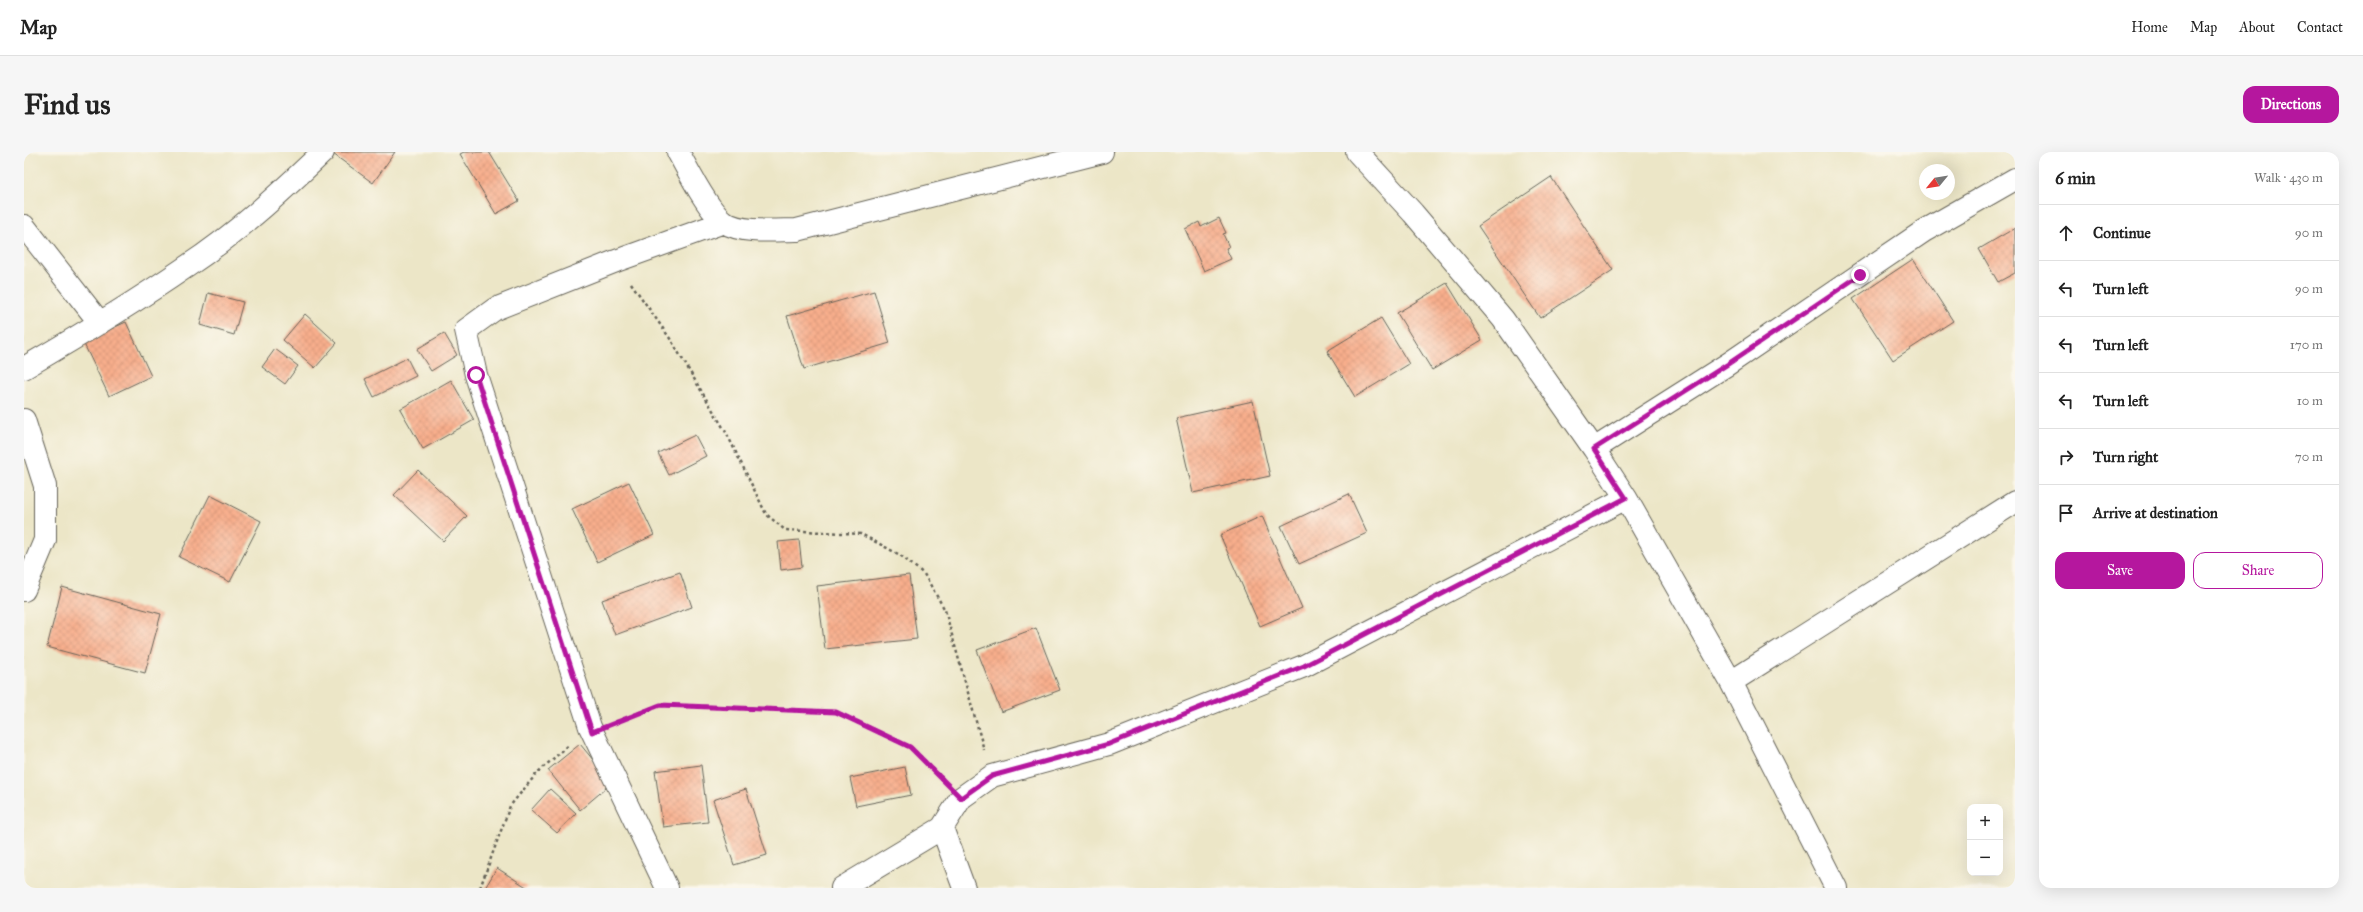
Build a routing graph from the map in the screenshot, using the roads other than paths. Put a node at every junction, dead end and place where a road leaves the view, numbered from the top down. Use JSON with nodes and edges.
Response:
{"nodes":[{"id":1,"x":323,"y":152,"type":"edge"},
{"id":2,"x":678,"y":152,"type":"edge"},
{"id":3,"x":1102,"y":152,"type":"edge"},
{"id":4,"x":1357,"y":152,"type":"edge"},
{"id":5,"x":2015,"y":179,"type":"edge"},
{"id":6,"x":724,"y":222,"type":"junction"},
{"id":7,"x":24,"y":226,"type":"edge"},
{"id":8,"x":100,"y":323,"type":"junction"},
{"id":9,"x":24,"y":368,"type":"edge"},
{"id":10,"x":24,"y":420,"type":"edge"},
{"id":11,"x":1594,"y":449,"type":"junction"},
{"id":12,"x":1626,"y":498,"type":"junction"},
{"id":13,"x":2015,"y":502,"type":"edge"},
{"id":14,"x":24,"y":590,"type":"edge"},
{"id":15,"x":1731,"y":682,"type":"junction"},
{"id":16,"x":942,"y":828,"type":"junction"},
{"id":17,"x":667,"y":888,"type":"edge"},
{"id":18,"x":842,"y":888,"type":"edge"},
{"id":19,"x":964,"y":888,"type":"edge"},
{"id":20,"x":1836,"y":888,"type":"edge"}],
"edges":[{"from":1,"to":8,"type":"street"},
{"from":2,"to":6,"type":"street"},
{"from":3,"to":6,"type":"street"},
{"from":4,"to":11,"type":"street"},
{"from":5,"to":11,"type":"street"},
{"from":6,"to":17,"type":"street"},
{"from":7,"to":8,"type":"street"},
{"from":8,"to":9,"type":"street"},
{"from":10,"to":14,"type":"street"},
{"from":11,"to":12,"type":"street"},
{"from":12,"to":15,"type":"street"},
{"from":12,"to":16,"type":"street"},
{"from":13,"to":15,"type":"street"},
{"from":15,"to":20,"type":"street"},
{"from":16,"to":18,"type":"street"},
{"from":16,"to":19,"type":"street"}]}
